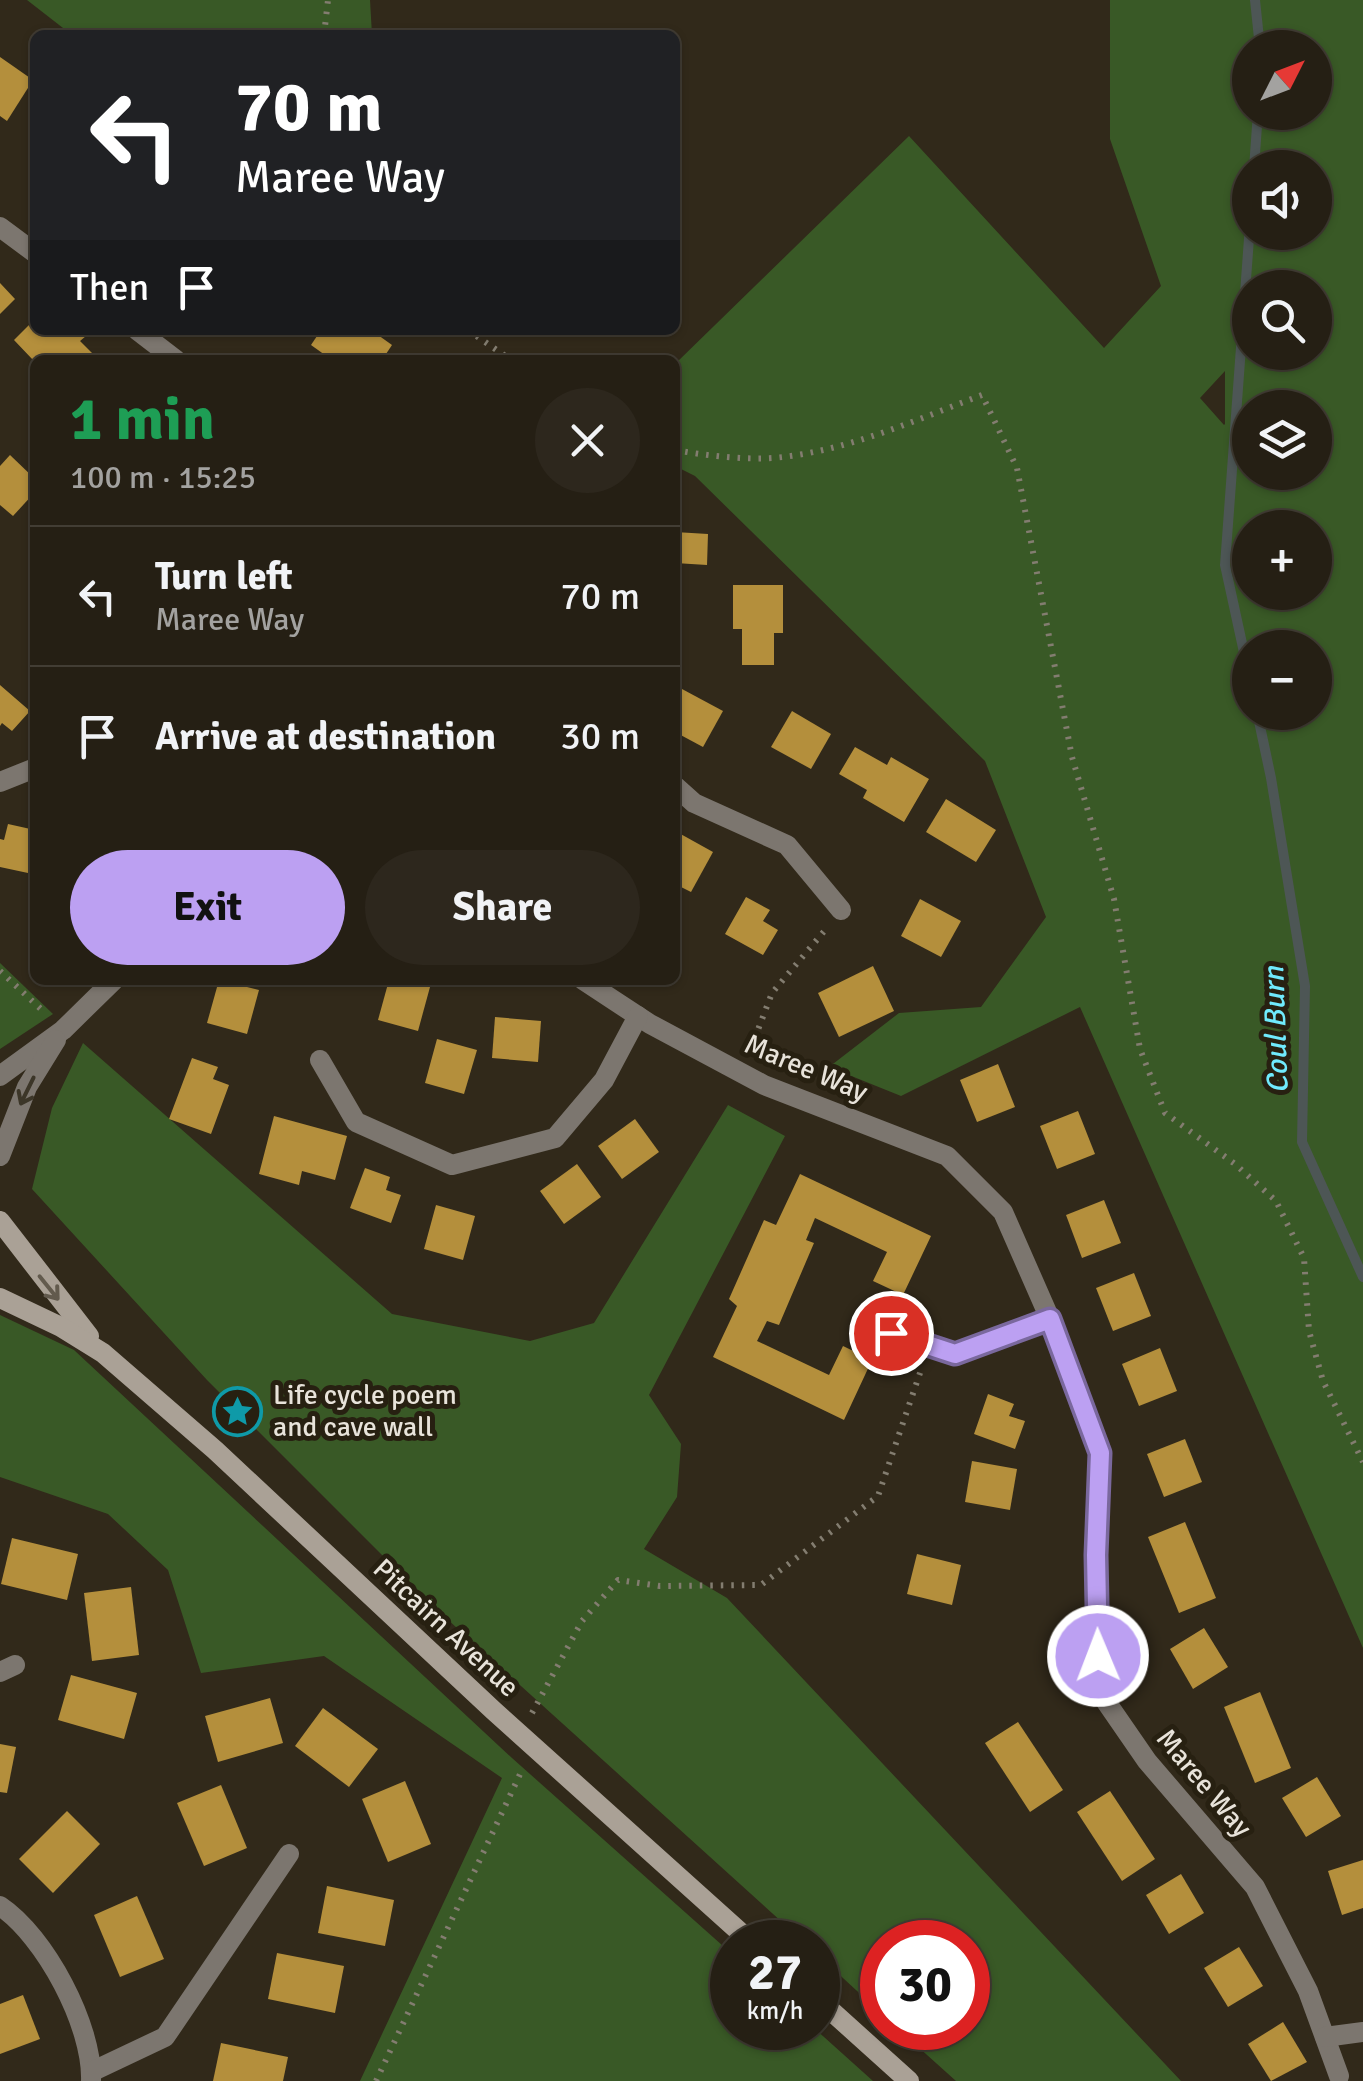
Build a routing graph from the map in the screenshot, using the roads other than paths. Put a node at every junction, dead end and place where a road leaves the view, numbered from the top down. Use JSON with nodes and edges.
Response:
{"nodes":[{"id":1,"x":0,"y":227,"type":"edge"},
{"id":2,"x":30,"y":249,"type":"edge"},
{"id":3,"x":144,"y":335,"type":"edge"},
{"id":4,"x":170,"y":355,"type":"edge"},
{"id":5,"x":30,"y":770,"type":"edge"},
{"id":6,"x":0,"y":782,"type":"edge"},
{"id":7,"x":680,"y":790,"type":"edge"},
{"id":8,"x":841,"y":910,"type":"road end"},
{"id":9,"x":109,"y":985,"type":"edge"},
{"id":10,"x":591,"y":985,"type":"edge"},
{"id":11,"x":638,"y":1016,"type":"junction"},
{"id":12,"x":62,"y":1030,"type":"junction"},
{"id":13,"x":320,"y":1060,"type":"dead end"},
{"id":14,"x":0,"y":1076,"type":"edge"},
{"id":15,"x":0,"y":1156,"type":"edge"},
{"id":16,"x":0,"y":1221,"type":"edge"},
{"id":17,"x":0,"y":1298,"type":"edge"},
{"id":18,"x":1050,"y":1319,"type":"junction"},
{"id":19,"x":891,"y":1333,"type":"dead end"},
{"id":20,"x":103,"y":1353,"type":"junction"},
{"id":21,"x":289,"y":1854,"type":"dead end"},
{"id":22,"x":0,"y":1906,"type":"edge"},
{"id":23,"x":727,"y":1920,"type":"edge"},
{"id":24,"x":840,"y":2019,"type":"edge"},
{"id":25,"x":1363,"y":2032,"type":"edge"},
{"id":26,"x":1325,"y":2037,"type":"junction"},
{"id":27,"x":91,"y":2076,"type":"edge"},
{"id":28,"x":1339,"y":2076,"type":"dead end"},
{"id":29,"x":908,"y":2081,"type":"edge"}],
"edges":[{"from":1,"to":2,"type":"street"},
{"from":3,"to":4,"type":"street"},
{"from":5,"to":6,"type":"street"},
{"from":7,"to":8,"type":"street"},
{"from":9,"to":12,"type":"street"},
{"from":10,"to":11,"type":"street","name":"Maree Way"},
{"from":11,"to":13,"type":"street"},
{"from":11,"to":18,"type":"street","name":"Maree Way"},
{"from":12,"to":14,"type":"street"},
{"from":12,"to":15,"type":"street","one_way":true},
{"from":16,"to":20,"type":"street","name":"Pitcairn Avenue","one_way":true},
{"from":17,"to":20,"type":"street","name":"Pitcairn Avenue"},
{"from":18,"to":19,"type":"street"},
{"from":18,"to":26,"type":"street","name":"Maree Way"},
{"from":20,"to":23,"type":"street","name":"Pitcairn Avenue"},
{"from":21,"to":27,"type":"street"},
{"from":22,"to":27,"type":"street"},
{"from":24,"to":29,"type":"street"},
{"from":25,"to":26,"type":"street"},
{"from":26,"to":28,"type":"street","name":"Maree Way"}]}
